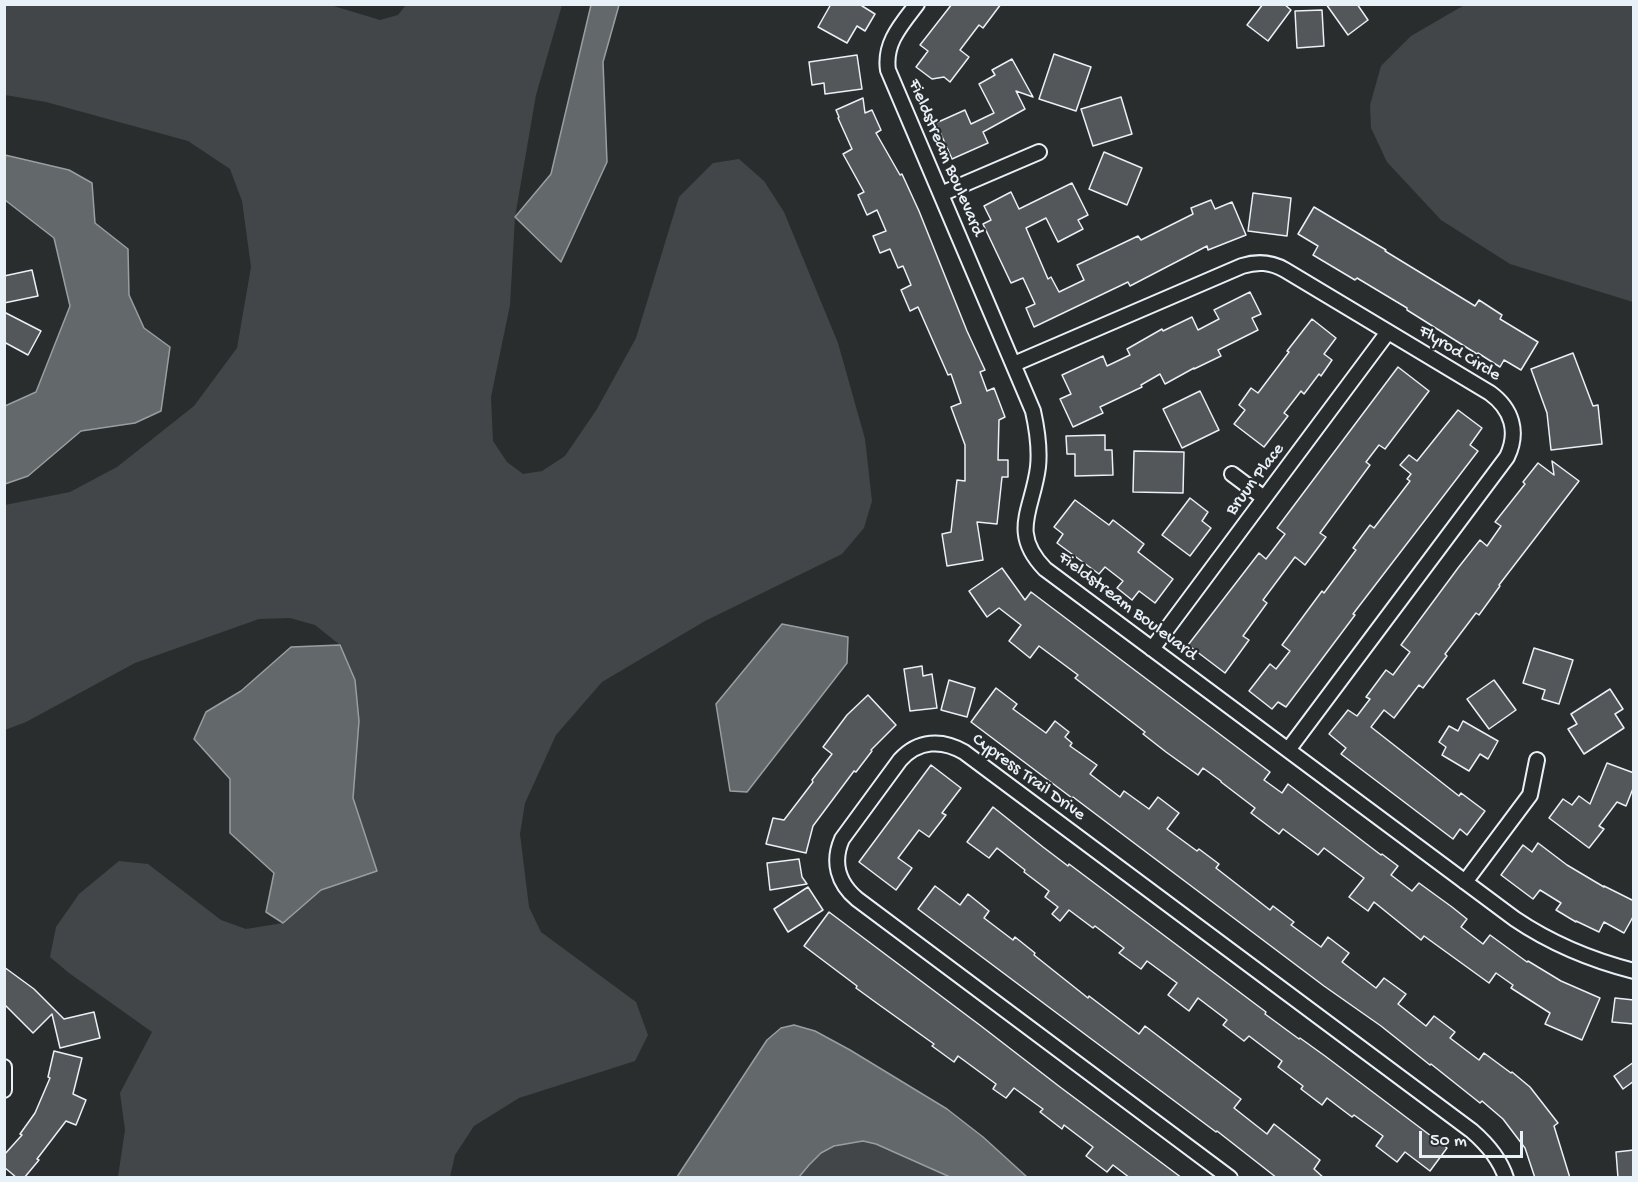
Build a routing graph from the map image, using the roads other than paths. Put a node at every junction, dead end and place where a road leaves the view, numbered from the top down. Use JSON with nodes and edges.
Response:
{"nodes":[{"id":1,"x":917,"y":4,"type":"edge"},
{"id":2,"x":1039,"y":152,"type":"dead end"},
{"id":3,"x":941,"y":194,"type":"junction"},
{"id":4,"x":1389,"y":332,"type":"junction"},
{"id":5,"x":1014,"y":364,"type":"junction"},
{"id":6,"x":1232,"y":474,"type":"dead end"},
{"id":7,"x":1264,"y":498,"type":"junction"},
{"id":8,"x":1152,"y":649,"type":"junction"},
{"id":9,"x":1288,"y":750,"type":"junction"},
{"id":10,"x":1537,"y":760,"type":"dead end"},
{"id":11,"x":1465,"y":882,"type":"junction"},
{"id":12,"x":1634,"y":971,"type":"edge"},
{"id":13,"x":4,"y":1067,"type":"edge"},
{"id":14,"x":4,"y":1090,"type":"edge"},
{"id":15,"x":1230,"y":1178,"type":"edge"},
{"id":16,"x":1506,"y":1178,"type":"edge"}],
"edges":[{"from":1,"to":3,"type":"street","name":"Fieldstream Boulevard"},
{"from":2,"to":3,"type":"street"},
{"from":3,"to":5,"type":"street","name":"Fieldstream Boulevard"},
{"from":4,"to":5,"type":"street","name":"Flyrod Circle"},
{"from":4,"to":7,"type":"street","name":"Bruun Place"},
{"from":4,"to":9,"type":"street","name":"Flyrod Circle"},
{"from":5,"to":8,"type":"street","name":"Fieldstream Boulevard"},
{"from":6,"to":7,"type":"street"},
{"from":7,"to":8,"type":"street","name":"Bruun Place"},
{"from":8,"to":9,"type":"street","name":"Fieldstream Boulevard"},
{"from":9,"to":11,"type":"street","name":"Fieldstream Boulevard"},
{"from":10,"to":11,"type":"street"},
{"from":11,"to":12,"type":"street","name":"Fieldstream Boulevard"},
{"from":13,"to":14,"type":"street"},
{"from":15,"to":16,"type":"street","name":"Cypress Trail Drive"}]}
